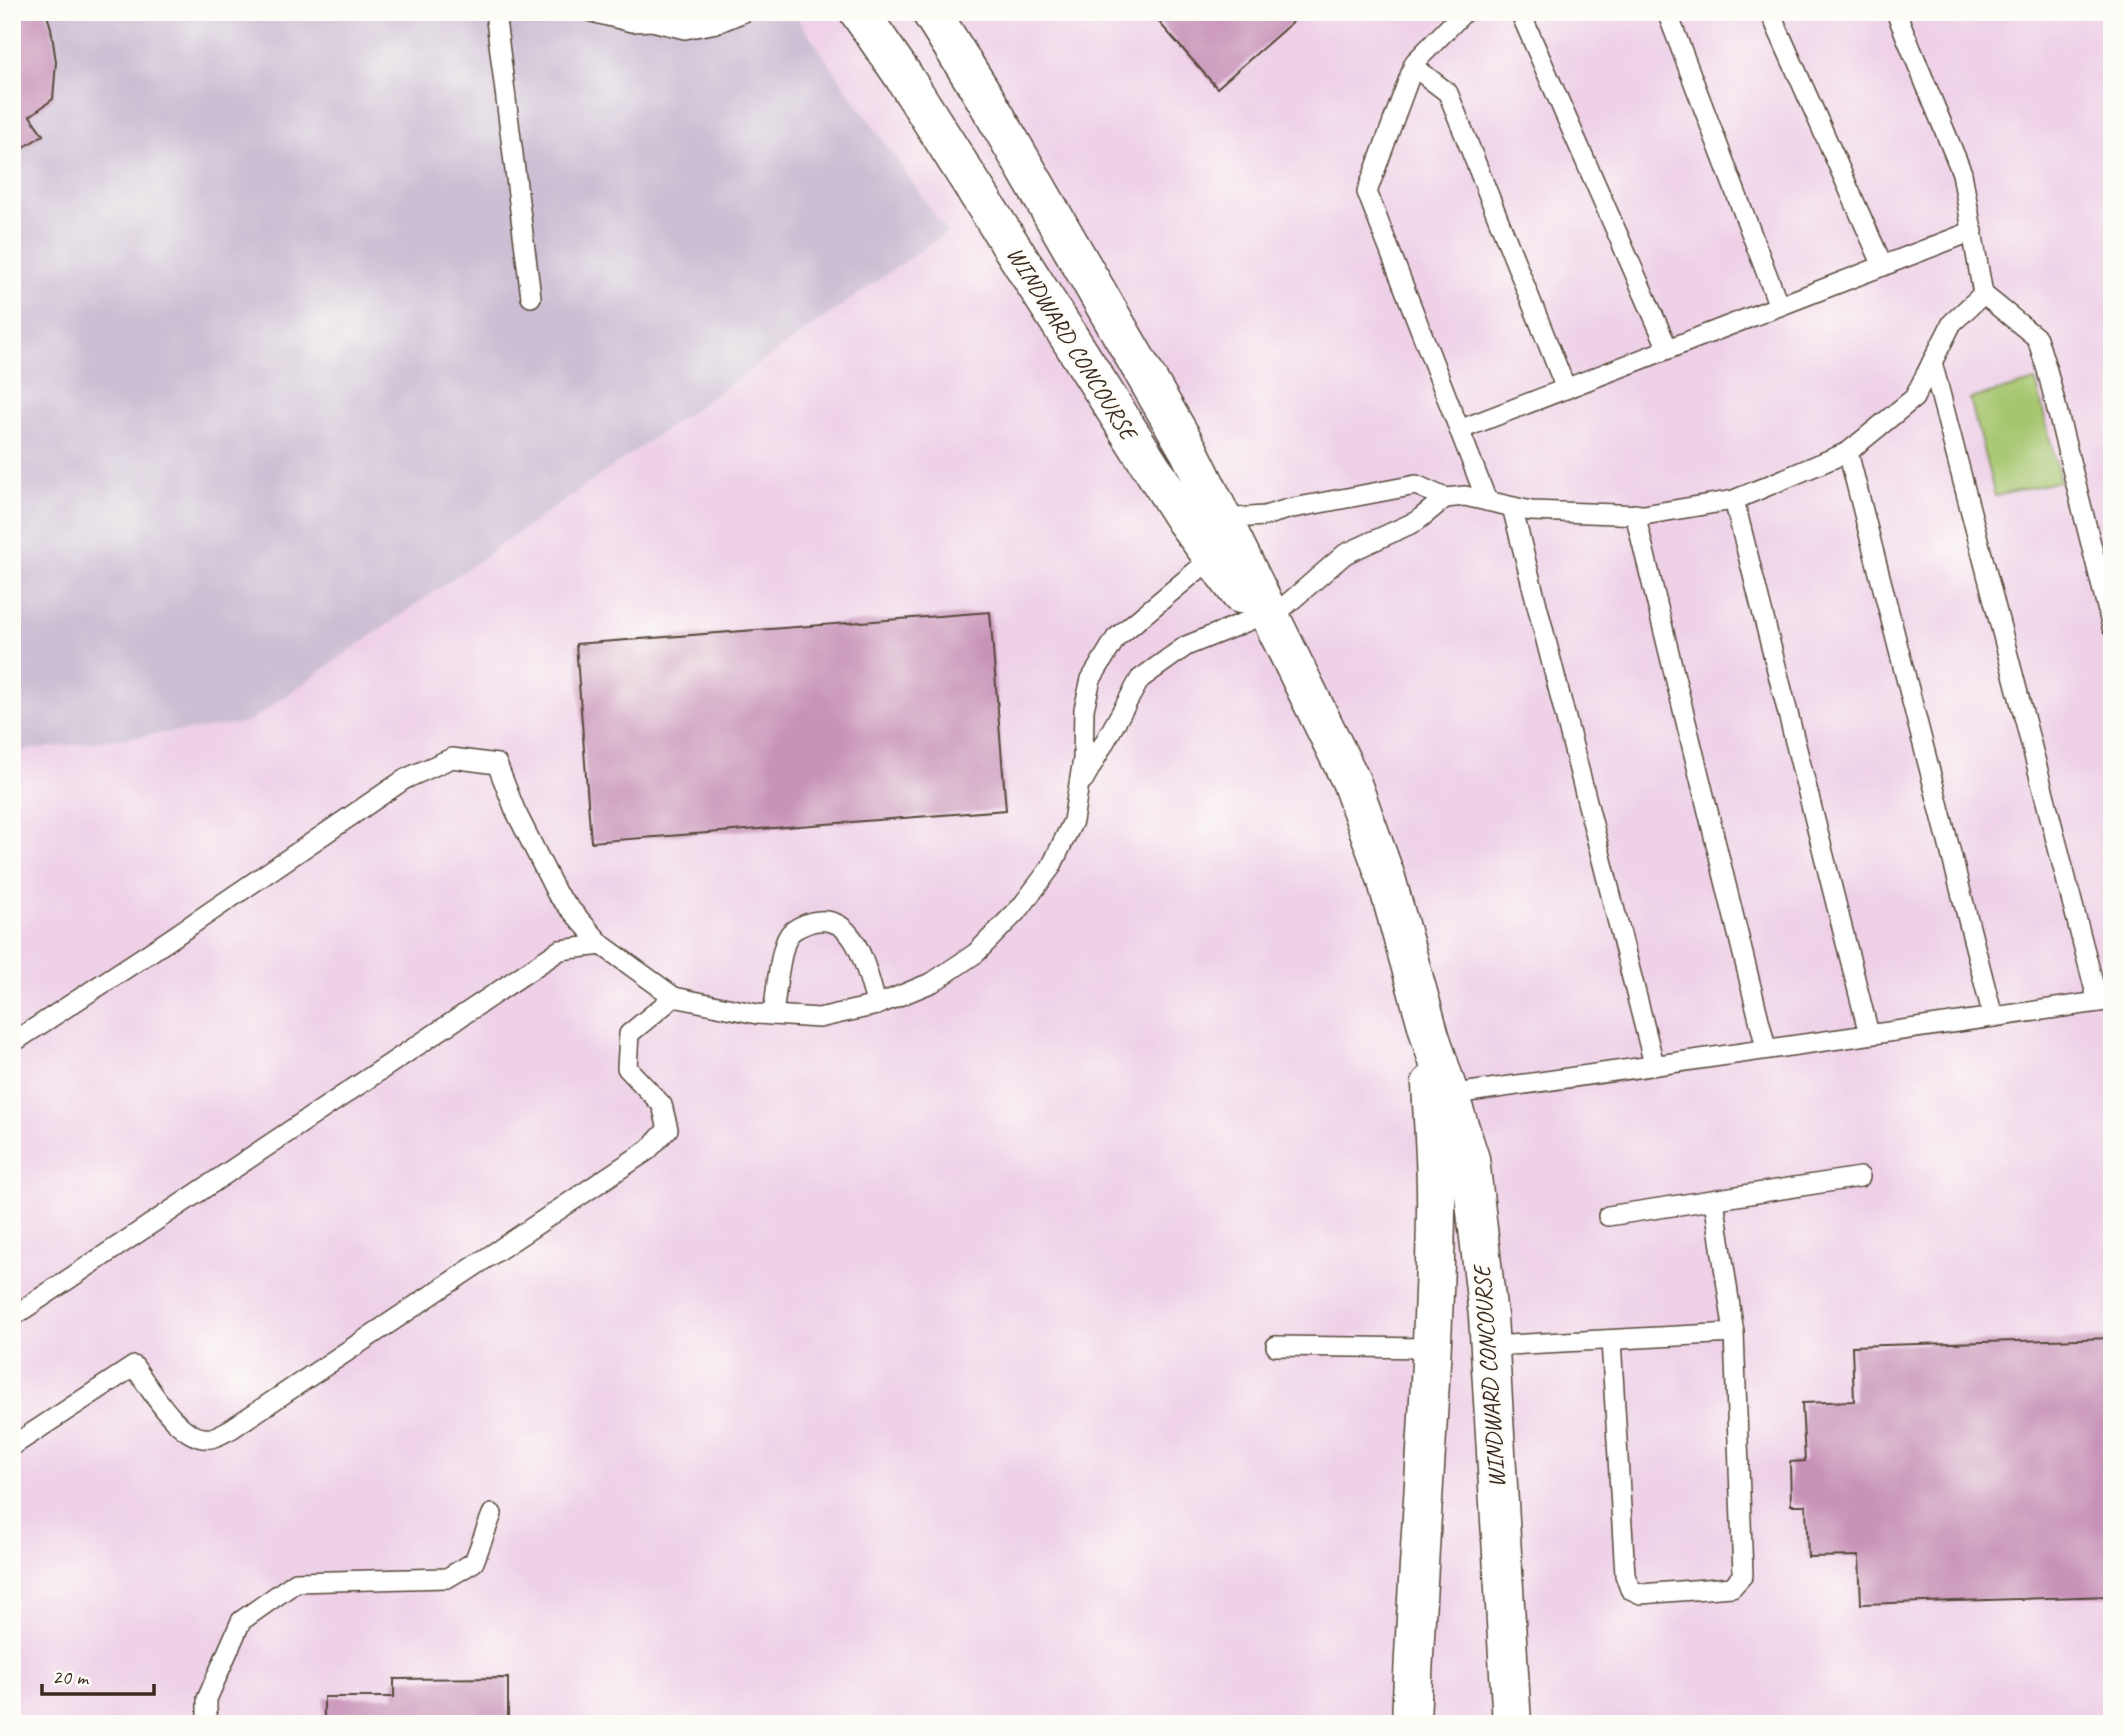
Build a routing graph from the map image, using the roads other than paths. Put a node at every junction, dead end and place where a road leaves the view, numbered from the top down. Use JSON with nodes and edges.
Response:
{"nodes":[{"id":1,"x":495,"y":12,"type":"edge"},
{"id":2,"x":592,"y":12,"type":"edge"},
{"id":3,"x":744,"y":12,"type":"edge"},
{"id":4,"x":859,"y":12,"type":"edge"},
{"id":5,"x":932,"y":12,"type":"edge"},
{"id":6,"x":1464,"y":12,"type":"edge"},
{"id":7,"x":1520,"y":12,"type":"edge"},
{"id":8,"x":1667,"y":12,"type":"edge"},
{"id":9,"x":1770,"y":12,"type":"edge"},
{"id":10,"x":1896,"y":12,"type":"edge"},
{"id":11,"x":656,"y":17,"type":"edge"},
{"id":12,"x":1413,"y":66,"type":"junction"},
{"id":13,"x":1973,"y":231,"type":"junction"},
{"id":14,"x":1883,"y":265,"type":"junction"},
{"id":15,"x":1983,"y":294,"type":"junction"},
{"id":16,"x":531,"y":297,"type":"dead end"},
{"id":17,"x":1779,"y":306,"type":"junction"},
{"id":18,"x":1668,"y":349,"type":"junction"},
{"id":19,"x":1932,"y":362,"type":"junction"},
{"id":20,"x":1566,"y":389,"type":"junction"},
{"id":21,"x":1459,"y":430,"type":"junction"},
{"id":22,"x":1848,"y":452,"type":"junction"},
{"id":23,"x":1445,"y":498,"type":"junction"},
{"id":24,"x":1734,"y":500,"type":"junction"},
{"id":25,"x":1487,"y":501,"type":"junction"},
{"id":26,"x":1513,"y":507,"type":"junction"},
{"id":27,"x":1635,"y":514,"type":"junction"},
{"id":28,"x":1222,"y":519,"type":"junction"},
{"id":29,"x":1213,"y":557,"type":"junction"},
{"id":30,"x":1264,"y":618,"type":"junction"},
{"id":31,"x":2112,"y":627,"type":"edge"},
{"id":32,"x":1078,"y":789,"type":"junction"},
{"id":33,"x":602,"y":945,"type":"junction"},
{"id":34,"x":674,"y":997,"type":"junction"},
{"id":35,"x":2105,"y":1001,"type":"edge"},
{"id":36,"x":877,"y":1005,"type":"junction"},
{"id":37,"x":773,"y":1015,"type":"junction"},
{"id":38,"x":1993,"y":1017,"type":"junction"},
{"id":39,"x":1869,"y":1034,"type":"junction"},
{"id":40,"x":1430,"y":1036,"type":"junction"},
{"id":41,"x":12,"y":1043,"type":"edge"},
{"id":42,"x":1766,"y":1048,"type":"junction"},
{"id":43,"x":1654,"y":1063,"type":"junction"},
{"id":44,"x":1448,"y":1094,"type":"junction"},
{"id":45,"x":1860,"y":1177,"type":"dead end"},
{"id":46,"x":1714,"y":1200,"type":"junction"},
{"id":47,"x":1608,"y":1216,"type":"dead end"},
{"id":48,"x":12,"y":1317,"type":"edge"},
{"id":49,"x":1734,"y":1334,"type":"junction"},
{"id":50,"x":1611,"y":1340,"type":"junction"},
{"id":51,"x":1276,"y":1346,"type":"dead end"},
{"id":52,"x":1489,"y":1346,"type":"junction"},
{"id":53,"x":1430,"y":1348,"type":"junction"},
{"id":54,"x":12,"y":1446,"type":"edge"},
{"id":55,"x":492,"y":1514,"type":"dead end"},
{"id":56,"x":207,"y":1724,"type":"edge"},
{"id":57,"x":1412,"y":1724,"type":"edge"},
{"id":58,"x":1512,"y":1724,"type":"edge"}],
"edges":[{"from":1,"to":16,"type":"lane"},
{"from":2,"to":11,"type":"lane"},
{"from":3,"to":11,"type":"lane"},
{"from":4,"to":29,"type":"street","name":"WINDWARD CONCOURSE"},
{"from":5,"to":28,"type":"street","name":"WINDWARD CONCOURSE"},
{"from":6,"to":12,"type":"lane"},
{"from":7,"to":18,"type":"lane"},
{"from":8,"to":17,"type":"lane"},
{"from":9,"to":14,"type":"lane"},
{"from":10,"to":13,"type":"lane"},
{"from":12,"to":20,"type":"lane"},
{"from":12,"to":21,"type":"lane"},
{"from":13,"to":14,"type":"lane"},
{"from":13,"to":15,"type":"lane"},
{"from":14,"to":17,"type":"lane"},
{"from":15,"to":19,"type":"lane"},
{"from":15,"to":31,"type":"lane"},
{"from":17,"to":18,"type":"lane"},
{"from":18,"to":20,"type":"lane"},
{"from":19,"to":22,"type":"lane"},
{"from":19,"to":35,"type":"lane"},
{"from":20,"to":21,"type":"lane"},
{"from":21,"to":25,"type":"lane"},
{"from":22,"to":24,"type":"lane"},
{"from":22,"to":38,"type":"lane"},
{"from":23,"to":25,"type":"lane"},
{"from":23,"to":28,"type":"lane"},
{"from":23,"to":30,"type":"lane"},
{"from":24,"to":27,"type":"lane"},
{"from":24,"to":39,"type":"lane"},
{"from":25,"to":26,"type":"lane"},
{"from":26,"to":27,"type":"lane"},
{"from":26,"to":43,"type":"lane"},
{"from":27,"to":42,"type":"lane"},
{"from":28,"to":30,"type":"street","name":"WINDWARD CONCOURSE"},
{"from":29,"to":30,"type":"street","name":"WINDWARD CONCOURSE"},
{"from":29,"to":32,"type":"lane"},
{"from":30,"to":32,"type":"lane"},
{"from":30,"to":40,"type":"street","name":"WINDWARD CONCOURSE"},
{"from":32,"to":36,"type":"lane"},
{"from":33,"to":34,"type":"lane"},
{"from":33,"to":41,"type":"lane"},
{"from":33,"to":48,"type":"lane"},
{"from":34,"to":37,"type":"lane"},
{"from":34,"to":54,"type":"lane"},
{"from":35,"to":38,"type":"lane"},
{"from":36,"to":37,"type":"lane"},
{"from":36,"to":37,"type":"lane"},
{"from":38,"to":39,"type":"lane"},
{"from":39,"to":42,"type":"lane"},
{"from":40,"to":44,"type":"street","name":"WINDWARD CONCOURSE"},
{"from":40,"to":53,"type":"street","name":"WINDWARD CONCOURSE"},
{"from":42,"to":43,"type":"lane"},
{"from":43,"to":44,"type":"lane"},
{"from":44,"to":52,"type":"street","name":"WINDWARD CONCOURSE"},
{"from":45,"to":46,"type":"lane"},
{"from":46,"to":47,"type":"lane"},
{"from":46,"to":49,"type":"lane"},
{"from":49,"to":50,"type":"lane"},
{"from":49,"to":50,"type":"lane"},
{"from":50,"to":52,"type":"lane"},
{"from":51,"to":53,"type":"lane"},
{"from":52,"to":58,"type":"street","name":"WINDWARD CONCOURSE"},
{"from":53,"to":57,"type":"street","name":"WINDWARD CONCOURSE"},
{"from":55,"to":56,"type":"lane"}]}
